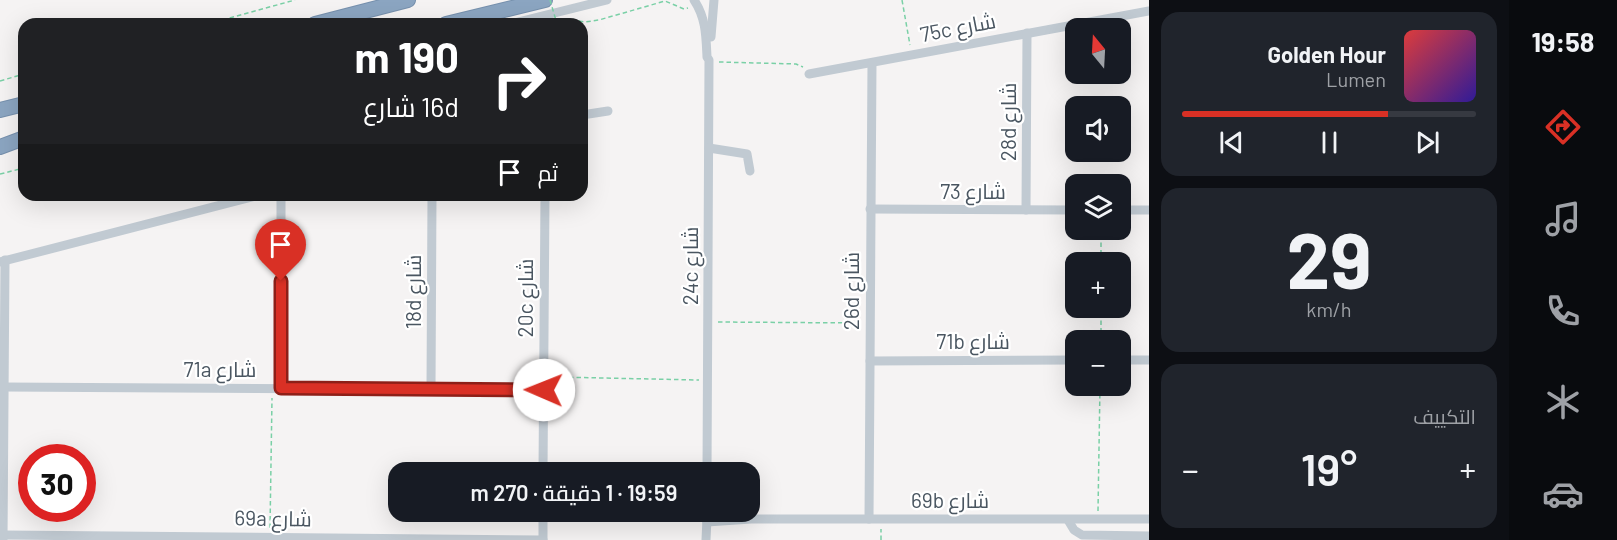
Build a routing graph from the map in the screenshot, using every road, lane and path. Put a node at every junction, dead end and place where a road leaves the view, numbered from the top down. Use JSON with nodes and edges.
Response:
{"nodes":[{"id":1,"x":295,"y":0,"type":"edge"},
{"id":2,"x":385,"y":0,"type":"edge"},
{"id":3,"x":408,"y":0,"type":"edge"},
{"id":4,"x":545,"y":0,"type":"edge"},
{"id":5,"x":550,"y":0,"type":"edge"},
{"id":6,"x":606,"y":0,"type":"edge"},
{"id":7,"x":694,"y":0,"type":"edge"},
{"id":8,"x":714,"y":0,"type":"edge"},
{"id":9,"x":902,"y":0,"type":"edge"},
{"id":10,"x":1149,"y":11,"type":"edge"},
{"id":11,"x":358,"y":12,"type":"junction"},
{"id":12,"x":230,"y":18,"type":"edge"},
{"id":13,"x":336,"y":18,"type":"edge"},
{"id":14,"x":471,"y":18,"type":"edge"},
{"id":15,"x":534,"y":18,"type":"edge"},
{"id":16,"x":555,"y":18,"type":"edge"},
{"id":17,"x":588,"y":22,"type":"edge"},
{"id":18,"x":1027,"y":33,"type":"junction"},
{"id":19,"x":912,"y":55,"type":"junction"},
{"id":20,"x":709,"y":61,"type":"junction"},
{"id":21,"x":872,"y":63,"type":"junction"},
{"id":22,"x":810,"y":74,"type":"joint"},
{"id":23,"x":18,"y":76,"type":"edge"},
{"id":24,"x":0,"y":81,"type":"edge"},
{"id":25,"x":18,"y":106,"type":"edge"},
{"id":26,"x":0,"y":110,"type":"edge"},
{"id":27,"x":609,"y":111,"type":"dead end"},
{"id":28,"x":588,"y":114,"type":"edge"},
{"id":29,"x":18,"y":134,"type":"edge"},
{"id":30,"x":0,"y":138,"type":"edge"},
{"id":31,"x":18,"y":140,"type":"edge"},
{"id":32,"x":0,"y":147,"type":"edge"},
{"id":33,"x":709,"y":147,"type":"junction"},
{"id":34,"x":18,"y":170,"type":"edge"},
{"id":35,"x":750,"y":171,"type":"dead end"},
{"id":36,"x":0,"y":174,"type":"edge"},
{"id":37,"x":236,"y":201,"type":"edge"},
{"id":38,"x":281,"y":201,"type":"edge"},
{"id":39,"x":432,"y":201,"type":"edge"},
{"id":40,"x":545,"y":201,"type":"edge"},
{"id":41,"x":870,"y":209,"type":"junction"},
{"id":42,"x":1026,"y":210,"type":"junction"},
{"id":43,"x":1065,"y":210,"type":"edge"},
{"id":44,"x":1131,"y":210,"type":"edge"},
{"id":45,"x":1149,"y":210,"type":"edge"},
{"id":46,"x":3,"y":261,"type":"edge"},
{"id":47,"x":708,"y":322,"type":"junction"},
{"id":48,"x":870,"y":324,"type":"junction"},
{"id":49,"x":1065,"y":360,"type":"edge"},
{"id":50,"x":1131,"y":360,"type":"edge"},
{"id":51,"x":1149,"y":360,"type":"edge"},
{"id":52,"x":870,"y":361,"type":"junction"},
{"id":53,"x":544,"y":377,"type":"junction"},
{"id":54,"x":707,"y":380,"type":"junction"},
{"id":55,"x":4,"y":387,"type":"junction"},
{"id":56,"x":277,"y":388,"type":"junction"},
{"id":57,"x":431,"y":389,"type":"junction"},
{"id":58,"x":544,"y":390,"type":"junction"},
{"id":59,"x":1100,"y":396,"type":"edge"},
{"id":60,"x":543,"y":462,"type":"edge"},
{"id":61,"x":707,"y":462,"type":"edge"},
{"id":62,"x":760,"y":519,"type":"edge"},
{"id":63,"x":869,"y":519,"type":"junction"},
{"id":64,"x":882,"y":519,"type":"junction"},
{"id":65,"x":1098,"y":519,"type":"junction"},
{"id":66,"x":1149,"y":519,"type":"edge"},
{"id":67,"x":1068,"y":520,"type":"junction"},
{"id":68,"x":543,"y":522,"type":"edge"},
{"id":69,"x":707,"y":522,"type":"edge"},
{"id":70,"x":1149,"y":536,"type":"edge"},
{"id":71,"x":269,"y":537,"type":"junction"},
{"id":72,"x":3,"y":538,"type":"edge"},
{"id":73,"x":543,"y":540,"type":"edge"},
{"id":74,"x":706,"y":540,"type":"edge"},
{"id":75,"x":881,"y":540,"type":"edge"}],
"edges":[{"from":1,"to":12,"type":"path"},
{"from":2,"to":11,"type":"street"},
{"from":3,"to":11,"type":"highway"},
{"from":4,"to":14,"type":"highway"},
{"from":5,"to":16,"type":"path","bridge":true},
{"from":6,"to":15,"type":"street"},
{"from":7,"to":17,"type":"path"},
{"from":7,"to":20,"type":"street","name":"24c شارع"},
{"from":8,"to":20,"type":"street","name":"24c شارع"},
{"from":9,"to":19,"type":"path"},
{"from":10,"to":18,"type":"street","name":"75c شارع"},
{"from":11,"to":13,"type":"highway"},
{"from":18,"to":19,"type":"street","name":"75c شارع"},
{"from":18,"to":42,"type":"street","name":"28d شارع"},
{"from":19,"to":21,"type":"street","name":"75c شارع"},
{"from":20,"to":22,"type":"path"},
{"from":20,"to":33,"type":"street","name":"24c شارع"},
{"from":21,"to":22,"type":"street","name":"75c شارع"},
{"from":21,"to":41,"type":"street","name":"26d شارع"},
{"from":23,"to":24,"type":"path"},
{"from":25,"to":26,"type":"highway"},
{"from":27,"to":28,"type":"street"},
{"from":29,"to":30,"type":"highway"},
{"from":31,"to":32,"type":"highway"},
{"from":33,"to":35,"type":"street"},
{"from":33,"to":47,"type":"street","name":"24c شارع"},
{"from":34,"to":36,"type":"path"},
{"from":37,"to":46,"type":"street"},
{"from":38,"to":56,"type":"street"},
{"from":39,"to":57,"type":"street","name":"18d شارع"},
{"from":40,"to":53,"type":"street","name":"20c شارع"},
{"from":41,"to":42,"type":"street","name":"شارع 73"},
{"from":41,"to":48,"type":"street","name":"26d شارع"},
{"from":42,"to":43,"type":"street","name":"شارع 73"},
{"from":44,"to":45,"type":"street"},
{"from":46,"to":55,"type":"street"},
{"from":47,"to":48,"type":"path"},
{"from":47,"to":54,"type":"street","name":"24c شارع"},
{"from":48,"to":52,"type":"street","name":"26d شارع"},
{"from":49,"to":52,"type":"street","name":"71b شارع"},
{"from":50,"to":51,"type":"street"},
{"from":52,"to":63,"type":"street","name":"26d شارع"},
{"from":53,"to":54,"type":"path"},
{"from":53,"to":58,"type":"street","name":"20c شارع"},
{"from":54,"to":61,"type":"street","name":"24c شارع"},
{"from":55,"to":56,"type":"street","name":"71a شارع"},
{"from":55,"to":72,"type":"street"},
{"from":56,"to":57,"type":"street","name":"71a شارع"},
{"from":56,"to":71,"type":"path"},
{"from":57,"to":58,"type":"street","name":"71a شارع"},
{"from":58,"to":60,"type":"street","name":"20c شارع"},
{"from":59,"to":65,"type":"path"},
{"from":62,"to":63,"type":"street","name":"69b شارع"},
{"from":63,"to":64,"type":"street","name":"69b شارع"},
{"from":64,"to":67,"type":"street","name":"69b شارع"},
{"from":64,"to":75,"type":"path"},
{"from":65,"to":66,"type":"street","name":"69b شارع"},
{"from":65,"to":67,"type":"street","name":"69b شارع"},
{"from":67,"to":70,"type":"street"},
{"from":68,"to":73,"type":"street"},
{"from":69,"to":74,"type":"street"},
{"from":71,"to":72,"type":"street","name":"69a شارع"},
{"from":71,"to":73,"type":"street","name":"69a شارع"}]}
